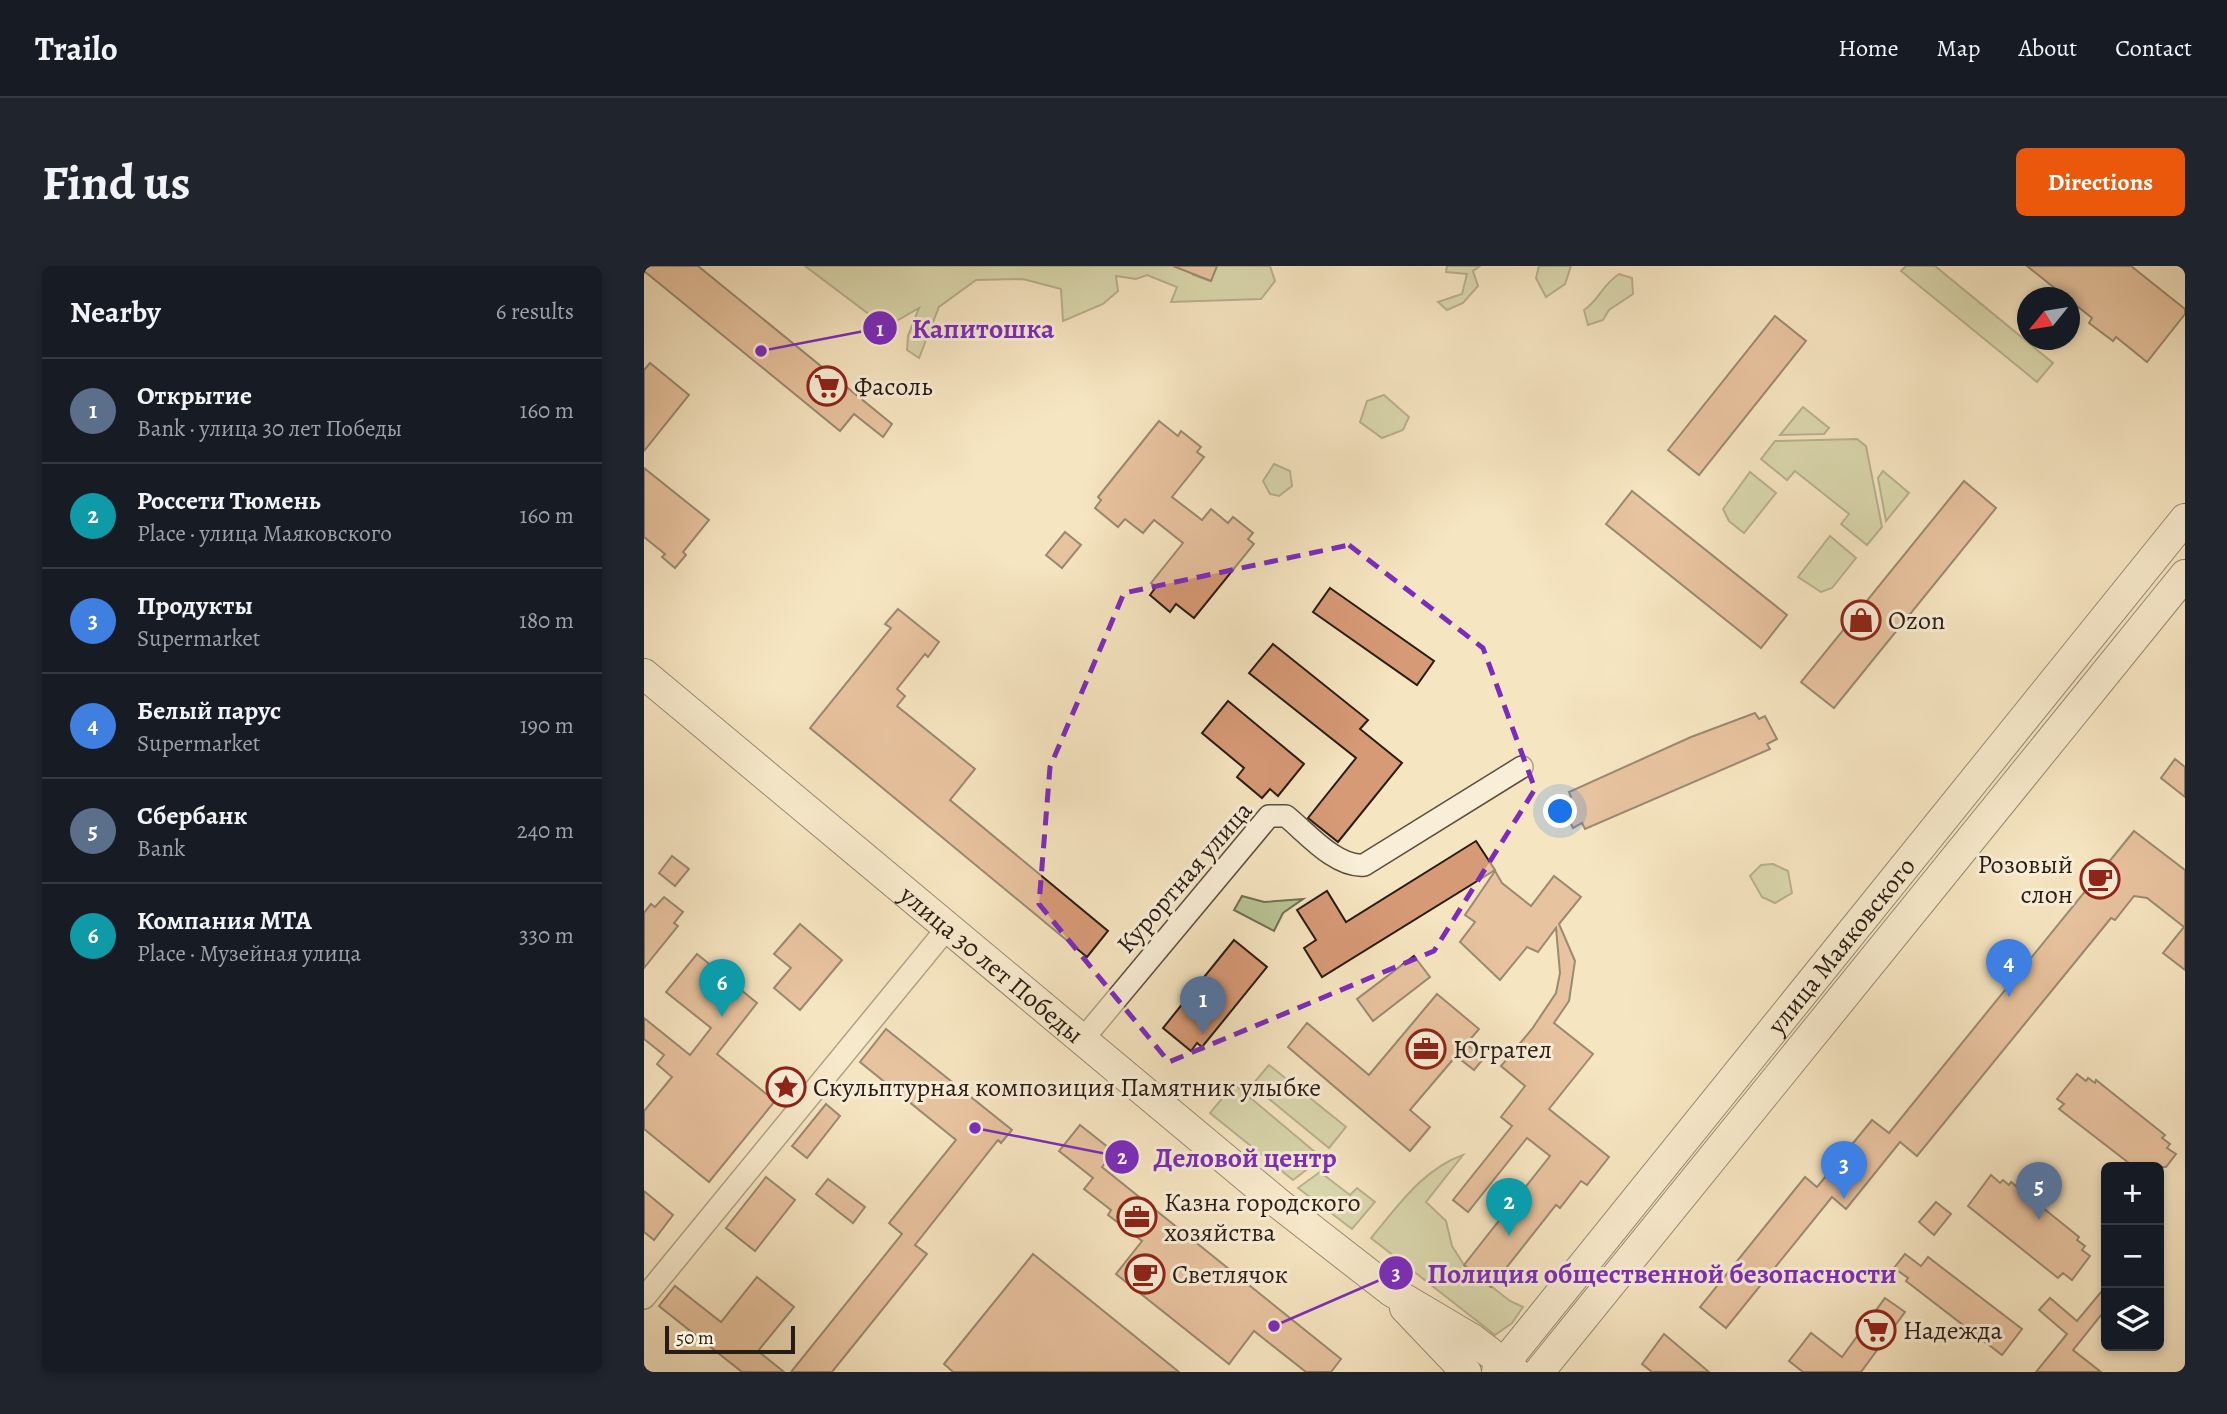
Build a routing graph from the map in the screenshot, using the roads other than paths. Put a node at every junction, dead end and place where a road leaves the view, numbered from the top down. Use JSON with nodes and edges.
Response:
{"nodes":[{"id":1,"x":2185,"y":519,"type":"edge"},
{"id":2,"x":2185,"y":575,"type":"edge"},
{"id":3,"x":644,"y":674,"type":"edge"},
{"id":4,"x":1522,"y":767,"type":"dead end"},
{"id":5,"x":949,"y":926,"type":"junction"},
{"id":6,"x":1083,"y":1039,"type":"junction"},
{"id":7,"x":1391,"y":1291,"type":"junction"},
{"id":8,"x":644,"y":1298,"type":"edge"},
{"id":9,"x":1506,"y":1369,"type":"edge"},
{"id":10,"x":1466,"y":1372,"type":"edge"},
{"id":11,"x":1539,"y":1372,"type":"edge"}],
"edges":[{"from":1,"to":9,"type":"main road","name":"улица Маяковского"},
{"from":2,"to":11,"type":"main road","name":"улица Маяковского"},
{"from":3,"to":5,"type":"main road","name":"улица 30 лет Победы"},
{"from":4,"to":6,"type":"street","name":"Курортная улица"},
{"from":5,"to":6,"type":"main road","name":"улица 30 лет Победы"},
{"from":5,"to":8,"type":"street"},
{"from":6,"to":7,"type":"main road","name":"улица 30 лет Победы"},
{"from":7,"to":9,"type":"main road","name":"улица 30 лет Победы"},
{"from":7,"to":10,"type":"main road"}]}
